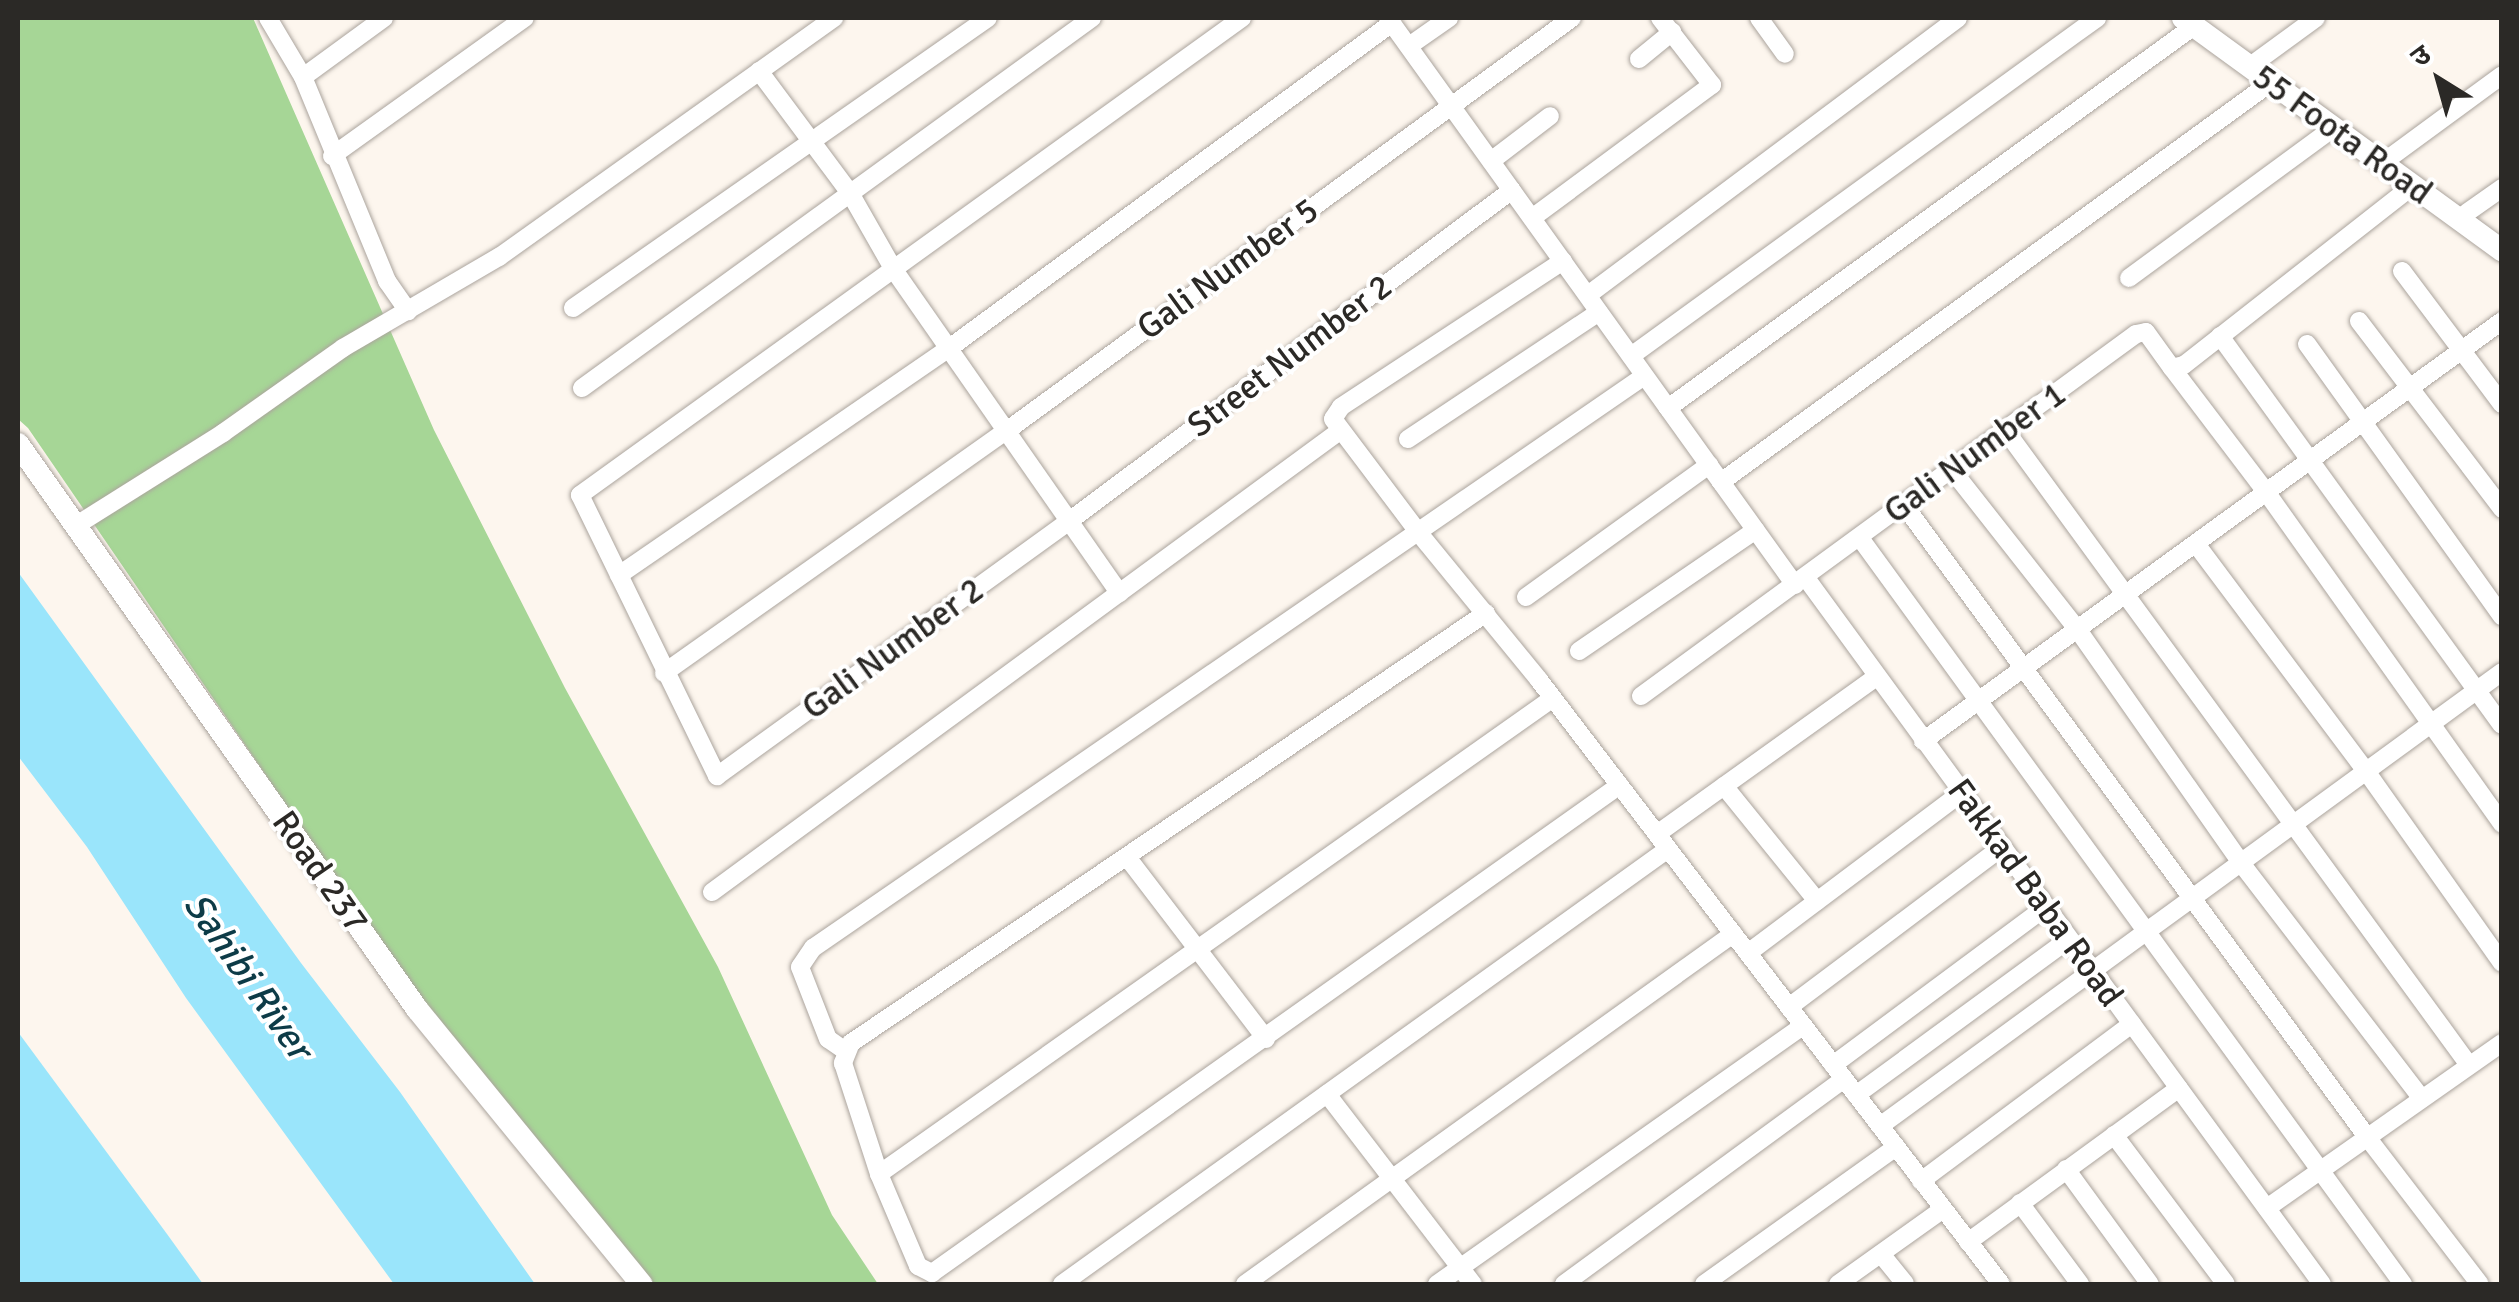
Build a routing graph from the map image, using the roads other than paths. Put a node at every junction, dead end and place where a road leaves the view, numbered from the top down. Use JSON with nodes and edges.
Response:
{"nodes":[{"id":1,"x":268,"y":18,"type":"edge"},
{"id":2,"x":384,"y":18,"type":"edge"},
{"id":3,"x":525,"y":18,"type":"edge"},
{"id":4,"x":834,"y":18,"type":"edge"},
{"id":5,"x":988,"y":18,"type":"edge"},
{"id":6,"x":1092,"y":18,"type":"edge"},
{"id":7,"x":1242,"y":18,"type":"edge"},
{"id":8,"x":1449,"y":18,"type":"edge"},
{"id":9,"x":1572,"y":18,"type":"edge"},
{"id":10,"x":1759,"y":18,"type":"edge"},
{"id":11,"x":1958,"y":18,"type":"edge"},
{"id":12,"x":2097,"y":18,"type":"edge"},
{"id":13,"x":2316,"y":18,"type":"edge"},
{"id":14,"x":1390,"y":20,"type":"edge"},
{"id":15,"x":2188,"y":22,"type":"edge"},
{"id":16,"x":1666,"y":25,"type":"edge"},
{"id":17,"x":1408,"y":46,"type":"junction"},
{"id":18,"x":1785,"y":54,"type":"dead end"},
{"id":19,"x":1639,"y":59,"type":"dead end"},
{"id":20,"x":2249,"y":67,"type":"junction"},
{"id":21,"x":759,"y":72,"type":"junction"},
{"id":22,"x":2502,"y":75,"type":"edge"},
{"id":23,"x":304,"y":77,"type":"junction"},
{"id":24,"x":2270,"y":83,"type":"junction"},
{"id":25,"x":1451,"y":106,"type":"junction"},
{"id":26,"x":1550,"y":116,"type":"dead end"},
{"id":27,"x":2332,"y":129,"type":"junction"},
{"id":28,"x":812,"y":140,"type":"junction"},
{"id":29,"x":332,"y":156,"type":"junction"},
{"id":30,"x":1490,"y":160,"type":"junction"},
{"id":31,"x":2381,"y":164,"type":"junction"},
{"id":32,"x":2412,"y":186,"type":"junction"},
{"id":33,"x":2502,"y":188,"type":"edge"},
{"id":34,"x":1512,"y":190,"type":"junction"},
{"id":35,"x":850,"y":193,"type":"junction"},
{"id":36,"x":1532,"y":218,"type":"junction"},
{"id":37,"x":2458,"y":219,"type":"junction"},
{"id":38,"x":2502,"y":250,"type":"edge"},
{"id":39,"x":1563,"y":261,"type":"junction"},
{"id":40,"x":894,"y":270,"type":"junction"},
{"id":41,"x":2402,"y":271,"type":"dead end"},
{"id":42,"x":2129,"y":278,"type":"dead end"},
{"id":43,"x":1588,"y":296,"type":"junction"},
{"id":44,"x":572,"y":308,"type":"dead end"},
{"id":45,"x":408,"y":311,"type":"junction"},
{"id":46,"x":1599,"y":312,"type":"junction"},
{"id":47,"x":2359,"y":321,"type":"dead end"},
{"id":48,"x":2502,"y":321,"type":"edge"},
{"id":49,"x":2220,"y":336,"type":"junction"},
{"id":50,"x":2306,"y":344,"type":"dead end"},
{"id":51,"x":948,"y":349,"type":"junction"},
{"id":52,"x":2461,"y":351,"type":"junction"},
{"id":53,"x":1631,"y":356,"type":"junction"},
{"id":54,"x":2172,"y":368,"type":"junction"},
{"id":55,"x":1643,"y":376,"type":"junction"},
{"id":56,"x":2412,"y":386,"type":"junction"},
{"id":57,"x":582,"y":388,"type":"dead end"},
{"id":58,"x":2502,"y":404,"type":"edge"},
{"id":59,"x":1668,"y":408,"type":"junction"},
{"id":60,"x":2363,"y":423,"type":"junction"},
{"id":61,"x":1341,"y":430,"type":"junction"},
{"id":62,"x":2006,"y":431,"type":"junction"},
{"id":63,"x":1004,"y":432,"type":"junction"},
{"id":64,"x":1408,"y":439,"type":"dead end"},
{"id":65,"x":18,"y":444,"type":"edge"},
{"id":66,"x":2312,"y":460,"type":"junction"},
{"id":67,"x":1709,"y":466,"type":"junction"},
{"id":68,"x":1952,"y":470,"type":"junction"},
{"id":69,"x":1721,"y":482,"type":"junction"},
{"id":70,"x":2267,"y":492,"type":"junction"},
{"id":71,"x":1904,"y":505,"type":"junction"},
{"id":72,"x":2502,"y":509,"type":"edge"},
{"id":73,"x":1068,"y":522,"type":"junction"},
{"id":74,"x":76,"y":526,"type":"junction"},
{"id":75,"x":1756,"y":530,"type":"junction"},
{"id":76,"x":1418,"y":532,"type":"junction"},
{"id":77,"x":1860,"y":538,"type":"junction"},
{"id":78,"x":2196,"y":544,"type":"junction"},
{"id":79,"x":620,"y":576,"type":"junction"},
{"id":80,"x":1800,"y":582,"type":"junction"},
{"id":81,"x":1119,"y":593,"type":"junction"},
{"id":82,"x":2126,"y":595,"type":"junction"},
{"id":83,"x":1526,"y":597,"type":"dead end"},
{"id":84,"x":1486,"y":612,"type":"junction"},
{"id":85,"x":2502,"y":616,"type":"edge"},
{"id":86,"x":2078,"y":630,"type":"junction"},
{"id":87,"x":1578,"y":651,"type":"dead end"},
{"id":88,"x":2024,"y":669,"type":"junction"},
{"id":89,"x":2502,"y":672,"type":"edge"},
{"id":90,"x":664,"y":673,"type":"junction"},
{"id":91,"x":1876,"y":677,"type":"junction"},
{"id":92,"x":2476,"y":691,"type":"junction"},
{"id":93,"x":1640,"y":696,"type":"dead end"},
{"id":94,"x":1553,"y":698,"type":"junction"},
{"id":95,"x":1980,"y":700,"type":"junction"},
{"id":96,"x":2431,"y":724,"type":"junction"},
{"id":97,"x":2502,"y":726,"type":"edge"},
{"id":98,"x":1923,"y":741,"type":"junction"},
{"id":99,"x":2366,"y":771,"type":"junction"},
{"id":100,"x":1620,"y":785,"type":"junction"},
{"id":101,"x":1724,"y":786,"type":"junction"},
{"id":102,"x":1961,"y":793,"type":"junction"},
{"id":103,"x":2296,"y":822,"type":"junction"},
{"id":104,"x":2502,"y":824,"type":"edge"},
{"id":105,"x":1662,"y":841,"type":"junction"},
{"id":106,"x":2002,"y":848,"type":"junction"},
{"id":107,"x":1127,"y":857,"type":"junction"},
{"id":108,"x":2240,"y":863,"type":"junction"},
{"id":109,"x":712,"y":892,"type":"dead end"},
{"id":110,"x":2192,"y":898,"type":"junction"},
{"id":111,"x":1817,"y":901,"type":"junction"},
{"id":112,"x":2046,"y":908,"type":"junction"},
{"id":113,"x":2146,"y":932,"type":"junction"},
{"id":114,"x":1733,"y":934,"type":"junction"},
{"id":115,"x":2068,"y":938,"type":"junction"},
{"id":116,"x":1201,"y":949,"type":"junction"},
{"id":117,"x":1748,"y":952,"type":"junction"},
{"id":118,"x":2502,"y":963,"type":"edge"},
{"id":119,"x":2092,"y":971,"type":"junction"},
{"id":120,"x":1789,"y":1007,"type":"junction"},
{"id":121,"x":2132,"y":1024,"type":"junction"},
{"id":122,"x":1803,"y":1026,"type":"junction"},
{"id":123,"x":1266,"y":1040,"type":"junction"},
{"id":124,"x":2502,"y":1043,"type":"edge"},
{"id":125,"x":844,"y":1050,"type":"junction"},
{"id":126,"x":2470,"y":1066,"type":"junction"},
{"id":127,"x":1839,"y":1072,"type":"junction"},
{"id":128,"x":2178,"y":1088,"type":"junction"},
{"id":129,"x":1326,"y":1094,"type":"junction"},
{"id":130,"x":1856,"y":1095,"type":"junction"},
{"id":131,"x":2422,"y":1098,"type":"junction"},
{"id":132,"x":1880,"y":1126,"type":"junction"},
{"id":133,"x":2114,"y":1134,"type":"junction"},
{"id":134,"x":2366,"y":1137,"type":"junction"},
{"id":135,"x":1896,"y":1147,"type":"junction"},
{"id":136,"x":2066,"y":1170,"type":"junction"},
{"id":137,"x":2320,"y":1170,"type":"junction"},
{"id":138,"x":879,"y":1174,"type":"junction"},
{"id":139,"x":1391,"y":1180,"type":"junction"},
{"id":140,"x":1921,"y":1181,"type":"junction"},
{"id":141,"x":2020,"y":1203,"type":"junction"},
{"id":142,"x":2267,"y":1208,"type":"junction"},
{"id":143,"x":1943,"y":1209,"type":"junction"},
{"id":144,"x":1968,"y":1242,"type":"junction"},
{"id":145,"x":1880,"y":1254,"type":"junction"},
{"id":146,"x":1460,"y":1268,"type":"junction"},
{"id":147,"x":641,"y":1284,"type":"edge"},
{"id":148,"x":1062,"y":1284,"type":"edge"},
{"id":149,"x":1245,"y":1284,"type":"edge"},
{"id":150,"x":1437,"y":1284,"type":"edge"},
{"id":151,"x":1473,"y":1284,"type":"edge"},
{"id":152,"x":1564,"y":1284,"type":"edge"},
{"id":153,"x":1704,"y":1284,"type":"edge"},
{"id":154,"x":1838,"y":1284,"type":"edge"},
{"id":155,"x":1905,"y":1284,"type":"edge"},
{"id":156,"x":2001,"y":1284,"type":"edge"},
{"id":157,"x":2080,"y":1284,"type":"edge"},
{"id":158,"x":2150,"y":1284,"type":"edge"},
{"id":159,"x":2226,"y":1284,"type":"edge"},
{"id":160,"x":2322,"y":1284,"type":"edge"},
{"id":161,"x":2403,"y":1284,"type":"edge"},
{"id":162,"x":2480,"y":1284,"type":"edge"}],
"edges":[{"from":1,"to":23,"type":"street"},
{"from":2,"to":23,"type":"street"},
{"from":3,"to":29,"type":"street"},
{"from":4,"to":21,"type":"street"},
{"from":5,"to":28,"type":"street"},
{"from":6,"to":35,"type":"street"},
{"from":7,"to":40,"type":"street"},
{"from":8,"to":17,"type":"street"},
{"from":9,"to":25,"type":"street","name":"Gali Number 5"},
{"from":10,"to":18,"type":"street"},
{"from":11,"to":43,"type":"street"},
{"from":12,"to":53,"type":"street"},
{"from":13,"to":20,"type":"street"},
{"from":14,"to":17,"type":"street","name":"Fakkad Baba Road"},
{"from":14,"to":51,"type":"street"},
{"from":15,"to":20,"type":"street","name":"55 Foota Road"},
{"from":15,"to":59,"type":"street"},
{"from":16,"to":19,"type":"street"},
{"from":16,"to":36,"type":"street"},
{"from":17,"to":25,"type":"street","name":"Fakkad Baba Road"},
{"from":20,"to":24,"type":"street","name":"55 Foota Road"},
{"from":21,"to":28,"type":"street"},
{"from":21,"to":45,"type":"street"},
{"from":22,"to":31,"type":"street"},
{"from":23,"to":29,"type":"street"},
{"from":24,"to":27,"type":"street","name":"55 Foota Road"},
{"from":24,"to":69,"type":"street"},
{"from":25,"to":30,"type":"street","name":"Fakkad Baba Road"},
{"from":25,"to":63,"type":"street","name":"Gali Number 5"},
{"from":26,"to":30,"type":"street"},
{"from":27,"to":31,"type":"street","name":"55 Foota Road"},
{"from":27,"to":42,"type":"street"},
{"from":28,"to":35,"type":"street"},
{"from":28,"to":44,"type":"street"},
{"from":29,"to":45,"type":"street"},
{"from":30,"to":34,"type":"street","name":"Fakkad Baba Road"},
{"from":31,"to":32,"type":"street","name":"55 Foota Road"},
{"from":32,"to":37,"type":"street","name":"55 Foota Road"},
{"from":32,"to":49,"type":"street"},
{"from":33,"to":37,"type":"street"},
{"from":34,"to":36,"type":"street","name":"Fakkad Baba Road"},
{"from":34,"to":73,"type":"street","name":"Street Number 2"},
{"from":35,"to":40,"type":"street"},
{"from":35,"to":57,"type":"street"},
{"from":36,"to":39,"type":"street","name":"Fakkad Baba Road"},
{"from":37,"to":38,"type":"street","name":"55 Foota Road"},
{"from":39,"to":43,"type":"street","name":"Fakkad Baba Road"},
{"from":39,"to":61,"type":"street"},
{"from":40,"to":51,"type":"street"},
{"from":40,"to":79,"type":"street"},
{"from":41,"to":52,"type":"street"},
{"from":43,"to":46,"type":"street","name":"Fakkad Baba Road"},
{"from":45,"to":74,"type":"street"},
{"from":46,"to":53,"type":"street","name":"Fakkad Baba Road"},
{"from":46,"to":64,"type":"street"},
{"from":47,"to":56,"type":"street"},
{"from":48,"to":52,"type":"street"},
{"from":49,"to":54,"type":"street"},
{"from":49,"to":66,"type":"street"},
{"from":50,"to":60,"type":"street"},
{"from":51,"to":63,"type":"street"},
{"from":51,"to":79,"type":"street"},
{"from":52,"to":56,"type":"street"},
{"from":52,"to":58,"type":"street"},
{"from":53,"to":55,"type":"street","name":"Fakkad Baba Road"},
{"from":54,"to":62,"type":"street","name":"Gali Number 1"},
{"from":54,"to":70,"type":"street"},
{"from":55,"to":59,"type":"street","name":"Fakkad Baba Road"},
{"from":55,"to":76,"type":"street"},
{"from":56,"to":60,"type":"street"},
{"from":56,"to":72,"type":"street"},
{"from":59,"to":67,"type":"street","name":"Fakkad Baba Road"},
{"from":60,"to":66,"type":"street"},
{"from":60,"to":85,"type":"street"},
{"from":61,"to":76,"type":"street"},
{"from":61,"to":81,"type":"street"},
{"from":62,"to":68,"type":"street","name":"Gali Number 1"},
{"from":62,"to":82,"type":"street"},
{"from":63,"to":73,"type":"street"},
{"from":63,"to":90,"type":"street","name":"Gali Number 5"},
{"from":65,"to":74,"type":"street","name":"Road 237"},
{"from":66,"to":70,"type":"street"},
{"from":66,"to":92,"type":"street"},
{"from":67,"to":69,"type":"street","name":"Fakkad Baba Road"},
{"from":67,"to":83,"type":"street"},
{"from":68,"to":71,"type":"street","name":"Gali Number 1"},
{"from":68,"to":86,"type":"street"},
{"from":69,"to":75,"type":"street","name":"Fakkad Baba Road"},
{"from":70,"to":78,"type":"street"},
{"from":70,"to":96,"type":"street"},
{"from":71,"to":77,"type":"street","name":"Gali Number 1"},
{"from":71,"to":88,"type":"street"},
{"from":73,"to":81,"type":"street"},
{"from":73,"to":90,"type":"street","name":"Gali Number 2"},
{"from":74,"to":147,"type":"street","name":"Road 237"},
{"from":75,"to":80,"type":"street","name":"Fakkad Baba Road"},
{"from":75,"to":87,"type":"street"},
{"from":76,"to":84,"type":"street"},
{"from":76,"to":125,"type":"street"},
{"from":77,"to":80,"type":"street","name":"Gali Number 1"},
{"from":77,"to":95,"type":"street"},
{"from":78,"to":82,"type":"street"},
{"from":78,"to":99,"type":"street"},
{"from":79,"to":90,"type":"street"},
{"from":80,"to":91,"type":"street","name":"Fakkad Baba Road"},
{"from":80,"to":93,"type":"street","name":"Gali Number 1"},
{"from":81,"to":109,"type":"street"},
{"from":82,"to":86,"type":"street"},
{"from":82,"to":103,"type":"street"},
{"from":84,"to":94,"type":"street"},
{"from":84,"to":107,"type":"street"},
{"from":86,"to":88,"type":"street"},
{"from":86,"to":108,"type":"street"},
{"from":88,"to":95,"type":"street"},
{"from":88,"to":110,"type":"street"},
{"from":89,"to":92,"type":"street"},
{"from":91,"to":98,"type":"street","name":"Fakkad Baba Road"},
{"from":91,"to":101,"type":"street"},
{"from":92,"to":96,"type":"street"},
{"from":92,"to":97,"type":"street"},
{"from":94,"to":100,"type":"street"},
{"from":94,"to":116,"type":"street"},
{"from":95,"to":98,"type":"street"},
{"from":95,"to":113,"type":"street"},
{"from":96,"to":99,"type":"street"},
{"from":96,"to":104,"type":"street"},
{"from":98,"to":102,"type":"street","name":"Fakkad Baba Road"},
{"from":99,"to":103,"type":"street"},
{"from":99,"to":118,"type":"street"},
{"from":100,"to":105,"type":"street"},
{"from":100,"to":123,"type":"street"},
{"from":101,"to":105,"type":"street"},
{"from":101,"to":111,"type":"street"},
{"from":102,"to":106,"type":"street","name":"Fakkad Baba Road"},
{"from":102,"to":111,"type":"street"},
{"from":103,"to":108,"type":"street"},
{"from":103,"to":126,"type":"street"},
{"from":105,"to":114,"type":"street"},
{"from":105,"to":129,"type":"street"},
{"from":106,"to":112,"type":"street","name":"Fakkad Baba Road"},
{"from":106,"to":120,"type":"street"},
{"from":107,"to":116,"type":"street"},
{"from":107,"to":125,"type":"street"},
{"from":108,"to":110,"type":"street"},
{"from":108,"to":131,"type":"street"},
{"from":110,"to":113,"type":"street"},
{"from":110,"to":134,"type":"street"},
{"from":111,"to":117,"type":"street"},
{"from":112,"to":115,"type":"street","name":"Fakkad Baba Road"},
{"from":112,"to":127,"type":"street"},
{"from":113,"to":119,"type":"street"},
{"from":113,"to":137,"type":"street"},
{"from":114,"to":117,"type":"street"},
{"from":114,"to":139,"type":"street"},
{"from":115,"to":119,"type":"street","name":"Fakkad Baba Road"},
{"from":115,"to":130,"type":"street"},
{"from":116,"to":123,"type":"street"},
{"from":116,"to":138,"type":"street"},
{"from":117,"to":120,"type":"street"},
{"from":119,"to":121,"type":"street","name":"Fakkad Baba Road"},
{"from":119,"to":132,"type":"street"},
{"from":120,"to":122,"type":"street"},
{"from":121,"to":128,"type":"street","name":"Fakkad Baba Road"},
{"from":121,"to":140,"type":"street"},
{"from":122,"to":127,"type":"street"},
{"from":122,"to":146,"type":"street"},
{"from":123,"to":138,"type":"street"},
{"from":124,"to":126,"type":"street"},
{"from":125,"to":138,"type":"street"},
{"from":126,"to":131,"type":"street"},
{"from":127,"to":130,"type":"street"},
{"from":127,"to":152,"type":"street"},
{"from":128,"to":133,"type":"street"},
{"from":128,"to":142,"type":"street","name":"Fakkad Baba Road"},
{"from":129,"to":139,"type":"street"},
{"from":129,"to":148,"type":"street"},
{"from":130,"to":132,"type":"street"},
{"from":131,"to":134,"type":"street"},
{"from":132,"to":135,"type":"street"},
{"from":133,"to":136,"type":"street"},
{"from":133,"to":159,"type":"street"},
{"from":134,"to":137,"type":"street"},
{"from":134,"to":162,"type":"street"},
{"from":135,"to":140,"type":"street"},
{"from":135,"to":153,"type":"street"},
{"from":136,"to":141,"type":"street"},
{"from":136,"to":158,"type":"street"},
{"from":137,"to":142,"type":"street"},
{"from":137,"to":161,"type":"street"},
{"from":139,"to":146,"type":"street"},
{"from":139,"to":149,"type":"street"},
{"from":140,"to":143,"type":"street"},
{"from":141,"to":144,"type":"street"},
{"from":141,"to":157,"type":"street"},
{"from":142,"to":160,"type":"street","name":"Fakkad Baba Road"},
{"from":143,"to":144,"type":"street"},
{"from":143,"to":145,"type":"street"},
{"from":144,"to":156,"type":"street"},
{"from":145,"to":154,"type":"street"},
{"from":145,"to":155,"type":"street"},
{"from":146,"to":150,"type":"street"},
{"from":146,"to":151,"type":"street"}]}
